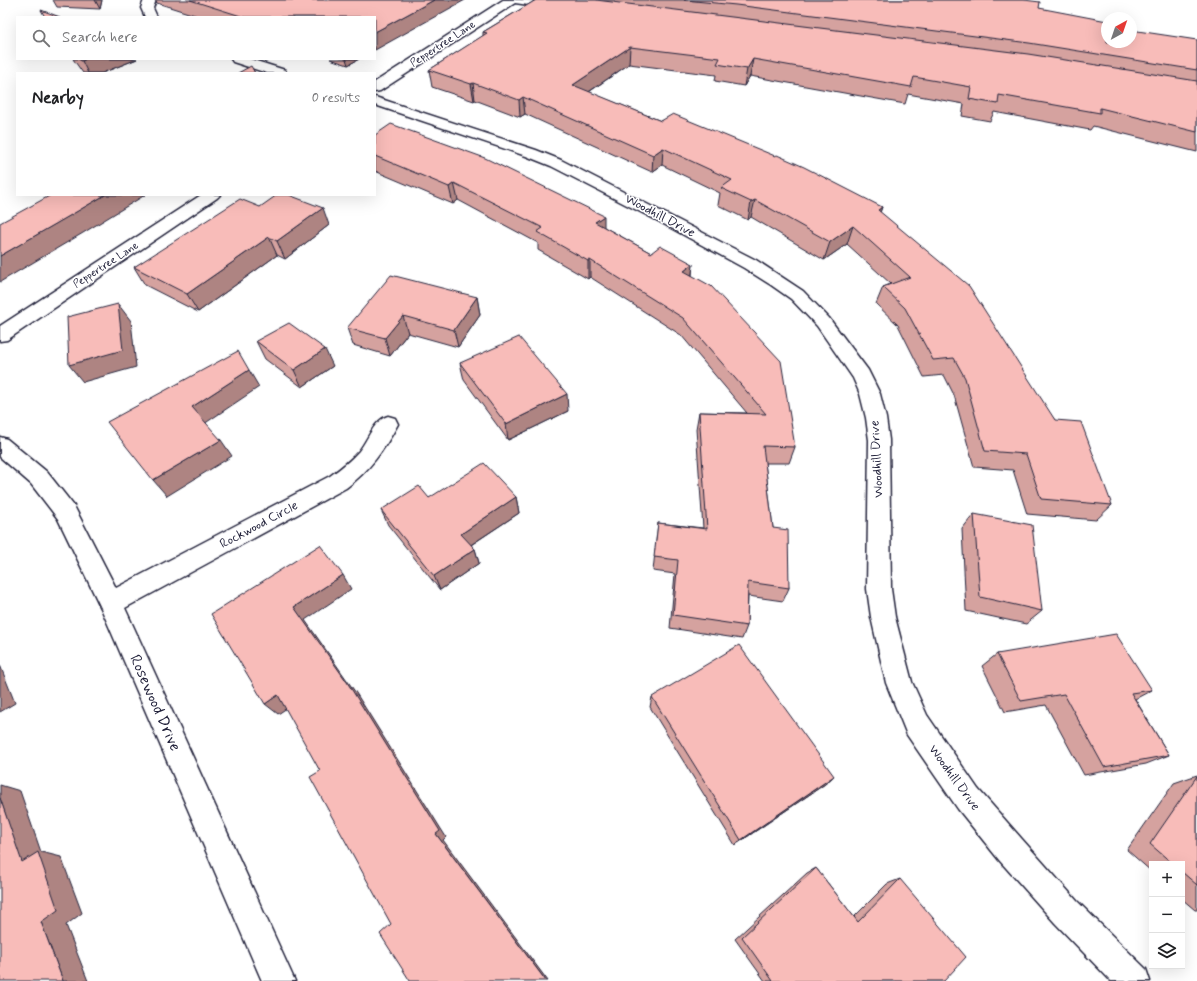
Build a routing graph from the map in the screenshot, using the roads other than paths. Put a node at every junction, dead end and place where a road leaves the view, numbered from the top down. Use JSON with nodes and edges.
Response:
{"nodes":[{"id":1,"x":150,"y":0,"type":"edge"},
{"id":2,"x":511,"y":0,"type":"edge"},
{"id":3,"x":518,"y":0,"type":"edge"},
{"id":4,"x":571,"y":8,"type":"edge"},
{"id":5,"x":151,"y":16,"type":"edge"},
{"id":6,"x":240,"y":60,"type":"edge"},
{"id":7,"x":277,"y":72,"type":"edge"},
{"id":8,"x":376,"y":87,"type":"edge"},
{"id":9,"x":376,"y":101,"type":"edge"},
{"id":10,"x":210,"y":196,"type":"edge"},
{"id":11,"x":0,"y":335,"type":"edge"},
{"id":12,"x":388,"y":424,"type":"dead end"},
{"id":13,"x":0,"y":445,"type":"edge"},
{"id":14,"x":111,"y":603,"type":"junction"},
{"id":15,"x":280,"y":981,"type":"edge"},
{"id":16,"x":1134,"y":981,"type":"edge"}],
"edges":[{"from":1,"to":5,"type":"street"},
{"from":2,"to":8,"type":"street","name":"Peppertree Lane"},
{"from":3,"to":4,"type":"street"},
{"from":6,"to":7,"type":"street"},
{"from":9,"to":16,"type":"street","name":"Woodhill Drive"},
{"from":10,"to":11,"type":"street","name":"Peppertree Lane"},
{"from":12,"to":14,"type":"street","name":"Rockwood Circle"},
{"from":13,"to":14,"type":"street","name":"Rosewood Drive"},
{"from":14,"to":15,"type":"street","name":"Rosewood Drive"}]}
